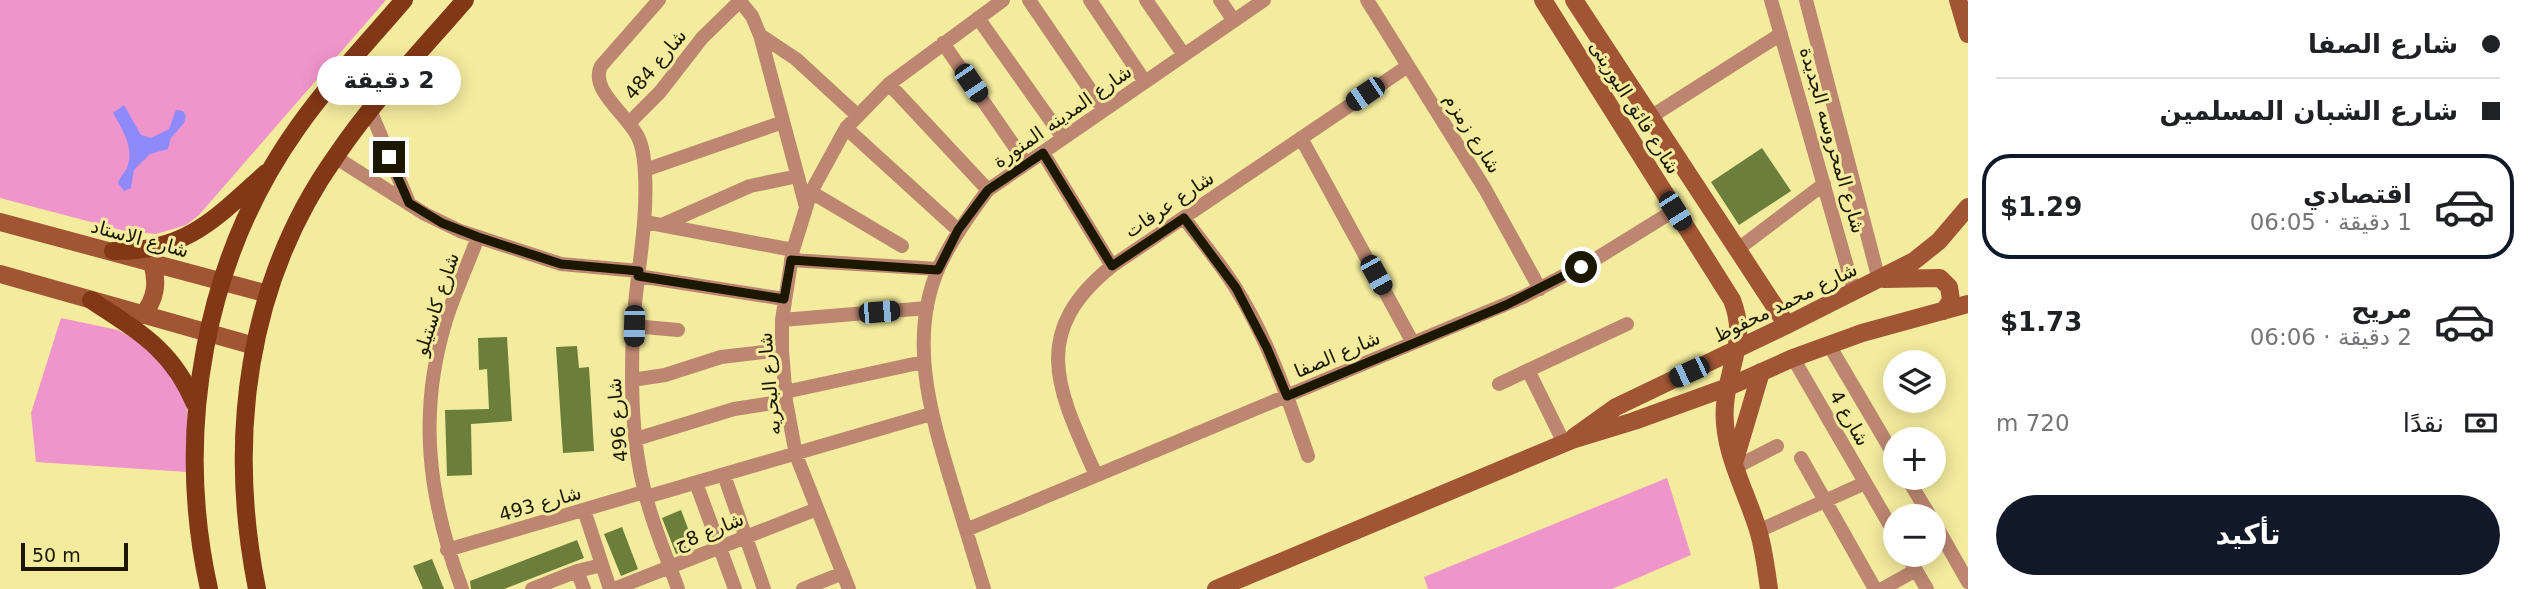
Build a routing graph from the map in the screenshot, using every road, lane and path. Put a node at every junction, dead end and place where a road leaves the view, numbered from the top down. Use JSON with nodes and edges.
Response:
{"nodes":[{"id":1,"x":404,"y":0,"type":"edge"},
{"id":2,"x":465,"y":0,"type":"edge"},
{"id":3,"x":659,"y":0,"type":"edge"},
{"id":4,"x":739,"y":0,"type":"edge"},
{"id":5,"x":1003,"y":0,"type":"edge"},
{"id":6,"x":1029,"y":0,"type":"edge"},
{"id":7,"x":1090,"y":0,"type":"edge"},
{"id":8,"x":1146,"y":0,"type":"edge"},
{"id":9,"x":1220,"y":0,"type":"edge"},
{"id":10,"x":1264,"y":0,"type":"edge"},
{"id":11,"x":1367,"y":0,"type":"edge"},
{"id":12,"x":1543,"y":0,"type":"edge"},
{"id":13,"x":1574,"y":0,"type":"edge"},
{"id":14,"x":1771,"y":0,"type":"edge"},
{"id":15,"x":1806,"y":0,"type":"edge"},
{"id":16,"x":1958,"y":0,"type":"edge"},
{"id":17,"x":978,"y":18,"type":"junction"},
{"id":18,"x":1234,"y":21,"type":"junction"},
{"id":19,"x":1781,"y":34,"type":"junction"},
{"id":20,"x":1968,"y":34,"type":"edge"},
{"id":21,"x":760,"y":35,"type":"junction"},
{"id":22,"x":943,"y":43,"type":"junction"},
{"id":23,"x":1184,"y":55,"type":"junction"},
{"id":24,"x":1408,"y":65,"type":"junction"},
{"id":25,"x":1145,"y":82,"type":"junction"},
{"id":26,"x":889,"y":84,"type":"junction"},
{"id":27,"x":370,"y":110,"type":"junction"},
{"id":28,"x":1104,"y":110,"type":"junction"},
{"id":29,"x":858,"y":116,"type":"junction"},
{"id":30,"x":1652,"y":116,"type":"junction"},
{"id":31,"x":783,"y":122,"type":"junction"},
{"id":32,"x":629,"y":123,"type":"junction"},
{"id":33,"x":846,"y":128,"type":"junction"},
{"id":34,"x":1063,"y":138,"type":"junction"},
{"id":35,"x":1301,"y":138,"type":"junction"},
{"id":36,"x":1043,"y":153,"type":"junction"},
{"id":37,"x":335,"y":157,"type":"junction"},
{"id":38,"x":1026,"y":163,"type":"junction"},
{"id":39,"x":274,"y":166,"type":"junction"},
{"id":40,"x":645,"y":170,"type":"junction"},
{"id":41,"x":798,"y":176,"type":"junction"},
{"id":42,"x":1824,"y":184,"type":"junction"},
{"id":43,"x":988,"y":190,"type":"junction"},
{"id":44,"x":809,"y":199,"type":"junction"},
{"id":45,"x":409,"y":203,"type":"junction"},
{"id":46,"x":1968,"y":207,"type":"edge"},
{"id":47,"x":1675,"y":211,"type":"junction"},
{"id":48,"x":1184,"y":218,"type":"junction"},
{"id":49,"x":0,"y":222,"type":"edge"},
{"id":50,"x":645,"y":222,"type":"junction"},
{"id":51,"x":661,"y":226,"type":"junction"},
{"id":52,"x":958,"y":230,"type":"junction"},
{"id":53,"x":478,"y":237,"type":"junction"},
{"id":54,"x":902,"y":246,"type":"dead end"},
{"id":55,"x":1738,"y":249,"type":"junction"},
{"id":56,"x":113,"y":251,"type":"junction"},
{"id":57,"x":792,"y":255,"type":"junction"},
{"id":58,"x":152,"y":263,"type":"junction"},
{"id":59,"x":1112,"y":266,"type":"junction"},
{"id":60,"x":938,"y":270,"type":"junction"},
{"id":61,"x":0,"y":274,"type":"edge"},
{"id":62,"x":638,"y":274,"type":"junction"},
{"id":63,"x":1879,"y":280,"type":"junction"},
{"id":64,"x":222,"y":282,"type":"junction"},
{"id":65,"x":1540,"y":289,"type":"junction"},
{"id":66,"x":1854,"y":291,"type":"junction"},
{"id":67,"x":268,"y":294,"type":"junction"},
{"id":68,"x":784,"y":299,"type":"junction"},
{"id":69,"x":92,"y":300,"type":"junction"},
{"id":70,"x":1968,"y":304,"type":"edge"},
{"id":71,"x":927,"y":308,"type":"junction"},
{"id":72,"x":1944,"y":311,"type":"junction"},
{"id":73,"x":143,"y":315,"type":"junction"},
{"id":74,"x":782,"y":320,"type":"junction"},
{"id":75,"x":1627,"y":324,"type":"dead end"},
{"id":76,"x":1787,"y":325,"type":"junction"},
{"id":77,"x":634,"y":326,"type":"junction"},
{"id":78,"x":678,"y":330,"type":"dead end"},
{"id":79,"x":208,"y":333,"type":"junction"},
{"id":80,"x":1413,"y":343,"type":"junction"},
{"id":81,"x":1829,"y":345,"type":"junction"},
{"id":82,"x":255,"y":346,"type":"junction"},
{"id":83,"x":1737,"y":349,"type":"junction"},
{"id":84,"x":782,"y":350,"type":"junction"},
{"id":85,"x":1793,"y":358,"type":"junction"},
{"id":86,"x":923,"y":362,"type":"junction"},
{"id":87,"x":1528,"y":370,"type":"junction"},
{"id":88,"x":1761,"y":372,"type":"junction"},
{"id":89,"x":632,"y":380,"type":"junction"},
{"id":90,"x":1499,"y":384,"type":"dead end"},
{"id":91,"x":1728,"y":387,"type":"junction"},
{"id":92,"x":785,"y":396,"type":"junction"},
{"id":93,"x":1287,"y":396,"type":"junction"},
{"id":94,"x":196,"y":407,"type":"junction"},
{"id":95,"x":931,"y":414,"type":"junction"},
{"id":96,"x":1883,"y":437,"type":"edge"},
{"id":97,"x":636,"y":439,"type":"junction"},
{"id":98,"x":1568,"y":441,"type":"junction"},
{"id":99,"x":1777,"y":446,"type":"dead end"},
{"id":100,"x":796,"y":455,"type":"junction"},
{"id":101,"x":1308,"y":456,"type":"dead end"},
{"id":102,"x":1801,"y":458,"type":"dead end"},
{"id":103,"x":1735,"y":465,"type":"junction"},
{"id":104,"x":724,"y":475,"type":"junction"},
{"id":105,"x":1096,"y":475,"type":"junction"},
{"id":106,"x":1865,"y":482,"type":"junction"},
{"id":107,"x":696,"y":483,"type":"junction"},
{"id":108,"x":645,"y":495,"type":"junction"},
{"id":109,"x":1825,"y":501,"type":"junction"},
{"id":110,"x":817,"y":509,"type":"junction"},
{"id":111,"x":584,"y":510,"type":"junction"},
{"id":112,"x":1883,"y":513,"type":"edge"},
{"id":113,"x":966,"y":530,"type":"junction"},
{"id":114,"x":1758,"y":531,"type":"junction"},
{"id":115,"x":746,"y":537,"type":"junction"},
{"id":116,"x":1946,"y":542,"type":"edge"},
{"id":117,"x":720,"y":548,"type":"junction"},
{"id":118,"x":447,"y":550,"type":"junction"},
{"id":119,"x":602,"y":565,"type":"junction"},
{"id":120,"x":671,"y":567,"type":"junction"},
{"id":121,"x":1914,"y":567,"type":"edge"},
{"id":122,"x":1916,"y":570,"type":"junction"},
{"id":123,"x":577,"y":571,"type":"junction"},
{"id":124,"x":843,"y":573,"type":"junction"},
{"id":125,"x":1966,"y":574,"type":"edge"},
{"id":126,"x":209,"y":589,"type":"edge"},
{"id":127,"x":257,"y":589,"type":"edge"},
{"id":128,"x":462,"y":589,"type":"edge"},
{"id":129,"x":532,"y":589,"type":"edge"},
{"id":130,"x":584,"y":589,"type":"edge"},
{"id":131,"x":612,"y":589,"type":"edge"},
{"id":132,"x":678,"y":589,"type":"edge"},
{"id":133,"x":735,"y":589,"type":"edge"},
{"id":134,"x":764,"y":589,"type":"edge"},
{"id":135,"x":803,"y":589,"type":"edge"},
{"id":136,"x":849,"y":589,"type":"edge"},
{"id":137,"x":984,"y":589,"type":"edge"},
{"id":138,"x":1216,"y":589,"type":"edge"},
{"id":139,"x":1769,"y":589,"type":"edge"},
{"id":140,"x":1875,"y":589,"type":"edge"},
{"id":141,"x":1882,"y":589,"type":"edge"},
{"id":142,"x":1927,"y":589,"type":"edge"}],
"edges":[{"from":1,"to":39,"type":"main road"},
{"from":2,"to":27,"type":"main road"},
{"from":3,"to":32,"type":"street","name":"شارع 496"},
{"from":4,"to":21,"type":"street"},
{"from":4,"to":32,"type":"street","name":"شارع 484"},
{"from":5,"to":17,"type":"street","name":"شارع البحريه"},
{"from":6,"to":28,"type":"street"},
{"from":7,"to":25,"type":"street"},
{"from":8,"to":23,"type":"street"},
{"from":9,"to":18,"type":"street"},
{"from":10,"to":18,"type":"street","name":"شارع المدينه المنورة"},
{"from":11,"to":24,"type":"street","name":"شارع زمزم"},
{"from":12,"to":47,"type":"street","name":"شارع فائق البورينى"},
{"from":13,"to":30,"type":"street","name":"شارع فائق البورينى"},
{"from":14,"to":19,"type":"street","name":"شارع المحروسه الجديدة"},
{"from":15,"to":63,"type":"street","name":"شارع المحروسه الجديدة"},
{"from":16,"to":20,"type":"street"},
{"from":17,"to":22,"type":"street","name":"شارع البحريه"},
{"from":17,"to":34,"type":"street"},
{"from":18,"to":23,"type":"street","name":"شارع المدينه المنورة"},
{"from":19,"to":30,"type":"street"},
{"from":19,"to":42,"type":"street","name":"شارع المحروسه الجديدة"},
{"from":21,"to":29,"type":"street"},
{"from":21,"to":31,"type":"street"},
{"from":22,"to":26,"type":"street","name":"شارع البحريه"},
{"from":22,"to":38,"type":"street"},
{"from":23,"to":25,"type":"street","name":"شارع المدينه المنورة"},
{"from":24,"to":35,"type":"street","name":"شارع عرفات"},
{"from":24,"to":65,"type":"street","name":"شارع زمزم"},
{"from":25,"to":28,"type":"street","name":"شارع المدينه المنورة"},
{"from":26,"to":29,"type":"street","name":"شارع البحريه"},
{"from":26,"to":43,"type":"street"},
{"from":27,"to":37,"type":"main road"},
{"from":27,"to":45,"type":"street"},
{"from":28,"to":34,"type":"street","name":"شارع المدينه المنورة"},
{"from":29,"to":33,"type":"street","name":"شارع البحريه"},
{"from":30,"to":55,"type":"street","name":"شارع فائق البورينى"},
{"from":31,"to":40,"type":"street"},
{"from":31,"to":41,"type":"street"},
{"from":32,"to":40,"type":"street","name":"شارع 496"},
{"from":33,"to":44,"type":"street","name":"شارع البحريه"},
{"from":33,"to":52,"type":"street"},
{"from":34,"to":36,"type":"street","name":"شارع المدينه المنورة"},
{"from":35,"to":48,"type":"street","name":"شارع عرفات"},
{"from":35,"to":80,"type":"street"},
{"from":36,"to":38,"type":"street","name":"شارع المدينه المنورة"},
{"from":36,"to":59,"type":"street"},
{"from":37,"to":45,"type":"street"},
{"from":37,"to":67,"type":"main road"},
{"from":38,"to":43,"type":"street","name":"شارع المدينه المنورة"},
{"from":39,"to":56,"type":"main road"},
{"from":39,"to":64,"type":"main road"},
{"from":40,"to":50,"type":"street","name":"شارع 496"},
{"from":41,"to":44,"type":"street"},
{"from":41,"to":51,"type":"street"},
{"from":42,"to":55,"type":"street"},
{"from":42,"to":66,"type":"street","name":"شارع المحروسه الجديدة"},
{"from":43,"to":52,"type":"street","name":"شارع المدينه المنورة"},
{"from":44,"to":54,"type":"street"},
{"from":44,"to":57,"type":"street","name":"شارع البحريه"},
{"from":45,"to":53,"type":"street"},
{"from":46,"to":63,"type":"street","name":"شارع محمد محفوظ"},
{"from":47,"to":65,"type":"street","name":"شارع الصفا"},
{"from":47,"to":83,"type":"street","name":"شارع فائق البورينى"},
{"from":48,"to":59,"type":"street","name":"شارع عرفات"},
{"from":48,"to":93,"type":"street"},
{"from":49,"to":56,"type":"street","name":"شارع الاستاد"},
{"from":50,"to":51,"type":"street"},
{"from":50,"to":62,"type":"street","name":"شارع 496"},
{"from":51,"to":57,"type":"street"},
{"from":52,"to":60,"type":"street","name":"شارع المدينه المنورة"},
{"from":53,"to":62,"type":"street"},
{"from":53,"to":118,"type":"street","name":"شارع كاستيلو"},
{"from":55,"to":76,"type":"street","name":"شارع فائق البورينى"},
{"from":56,"to":58,"type":"street","name":"شارع الاستاد"},
{"from":57,"to":60,"type":"street"},
{"from":57,"to":68,"type":"street","name":"شارع البحريه"},
{"from":58,"to":64,"type":"street","name":"شارع الاستاد"},
{"from":58,"to":73,"type":"street"},
{"from":59,"to":105,"type":"street","name":"شارع عرفات"},
{"from":60,"to":71,"type":"street","name":"شارع المدينه المنورة"},
{"from":61,"to":69,"type":"street"},
{"from":62,"to":68,"type":"street"},
{"from":62,"to":77,"type":"street","name":"شارع 496"},
{"from":63,"to":66,"type":"street","name":"شارع محمد محفوظ"},
{"from":63,"to":72,"type":"street"},
{"from":64,"to":67,"type":"street","name":"شارع الاستاد"},
{"from":64,"to":79,"type":"main road"},
{"from":65,"to":80,"type":"street","name":"شارع الصفا"},
{"from":66,"to":76,"type":"street","name":"شارع محمد محفوظ"},
{"from":67,"to":82,"type":"main road"},
{"from":68,"to":74,"type":"street","name":"شارع البحريه"},
{"from":69,"to":73,"type":"street"},
{"from":69,"to":94,"type":"main road"},
{"from":70,"to":72,"type":"street","name":"شارع محمد محفوظ"},
{"from":71,"to":74,"type":"street"},
{"from":71,"to":86,"type":"street","name":"شارع المدينه المنورة"},
{"from":72,"to":81,"type":"street","name":"شارع محمد محفوظ"},
{"from":73,"to":79,"type":"street"},
{"from":74,"to":84,"type":"street","name":"شارع البحريه"},
{"from":75,"to":87,"type":"street"},
{"from":76,"to":83,"type":"street","name":"شارع محمد محفوظ"},
{"from":77,"to":78,"type":"street"},
{"from":77,"to":89,"type":"street","name":"شارع 496"},
{"from":79,"to":82,"type":"street"},
{"from":79,"to":94,"type":"main road"},
{"from":80,"to":93,"type":"street","name":"شارع الصفا"},
{"from":81,"to":85,"type":"street","name":"شارع محمد محفوظ"},
{"from":81,"to":96,"type":"street"},
{"from":82,"to":127,"type":"main road"},
{"from":83,"to":91,"type":"street","name":"شارع فائق البورينى"},
{"from":83,"to":98,"type":"street","name":"شارع محمد محفوظ"},
{"from":84,"to":89,"type":"street"},
{"from":84,"to":92,"type":"street","name":"شارع البحريه"},
{"from":85,"to":88,"type":"street","name":"شارع محمد محفوظ"},
{"from":85,"to":106,"type":"street","name":"شارع 4"},
{"from":86,"to":92,"type":"street"},
{"from":86,"to":95,"type":"street","name":"شارع المدينه المنورة"},
{"from":87,"to":90,"type":"street"},
{"from":87,"to":98,"type":"street"},
{"from":88,"to":91,"type":"street","name":"شارع محمد محفوظ"},
{"from":88,"to":103,"type":"street"},
{"from":89,"to":97,"type":"street","name":"شارع 496"},
{"from":91,"to":98,"type":"street","name":"شارع محمد محفوظ"},
{"from":91,"to":103,"type":"street","name":"شارع فائق البورينى"},
{"from":92,"to":97,"type":"street"},
{"from":92,"to":100,"type":"street","name":"شارع البحريه"},
{"from":93,"to":101,"type":"street"},
{"from":93,"to":105,"type":"street","name":"شارع الصفا"},
{"from":94,"to":126,"type":"main road"},
{"from":95,"to":100,"type":"street","name":"شارع 493"},
{"from":95,"to":113,"type":"street","name":"شارع المدينه المنورة"},
{"from":97,"to":108,"type":"street","name":"شارع 496"},
{"from":98,"to":138,"type":"street","name":"شارع محمد محفوظ"},
{"from":99,"to":103,"type":"street"},
{"from":100,"to":104,"type":"street","name":"شارع 493"},
{"from":100,"to":110,"type":"street","name":"شارع البحريه"},
{"from":102,"to":109,"type":"street"},
{"from":103,"to":114,"type":"street","name":"شارع فائق البورينى"},
{"from":104,"to":107,"type":"street","name":"شارع 493"},
{"from":104,"to":115,"type":"street"},
{"from":105,"to":113,"type":"street","name":"شارع الصفا"},
{"from":106,"to":109,"type":"street"},
{"from":106,"to":112,"type":"street","name":"شارع 4"},
{"from":107,"to":108,"type":"street","name":"شارع 493"},
{"from":107,"to":117,"type":"street"},
{"from":108,"to":111,"type":"street","name":"شارع 493"},
{"from":108,"to":120,"type":"street","name":"شارع 496"},
{"from":109,"to":114,"type":"street"},
{"from":109,"to":140,"type":"street"},
{"from":110,"to":115,"type":"street","name":"شارع 8ج"},
{"from":110,"to":124,"type":"street","name":"شارع البحريه"},
{"from":111,"to":118,"type":"street","name":"شارع 493"},
{"from":111,"to":119,"type":"street"},
{"from":113,"to":137,"type":"street","name":"شارع المدينه المنورة"},
{"from":114,"to":139,"type":"street","name":"شارع فائق البورينى"},
{"from":115,"to":117,"type":"street","name":"شارع 8ج"},
{"from":115,"to":134,"type":"street"},
{"from":116,"to":125,"type":"street"},
{"from":117,"to":120,"type":"street","name":"شارع 8ج"},
{"from":117,"to":133,"type":"street"},
{"from":118,"to":128,"type":"street","name":"شارع كاستيلو"},
{"from":119,"to":123,"type":"street"},
{"from":119,"to":131,"type":"street"},
{"from":120,"to":131,"type":"street","name":"شارع 8ج"},
{"from":120,"to":132,"type":"street","name":"شارع 496"},
{"from":121,"to":122,"type":"street"},
{"from":122,"to":141,"type":"street"},
{"from":122,"to":142,"type":"street"},
{"from":123,"to":129,"type":"street"},
{"from":123,"to":130,"type":"street"},
{"from":124,"to":135,"type":"street"},
{"from":124,"to":136,"type":"street","name":"شارع البحريه"}]}
